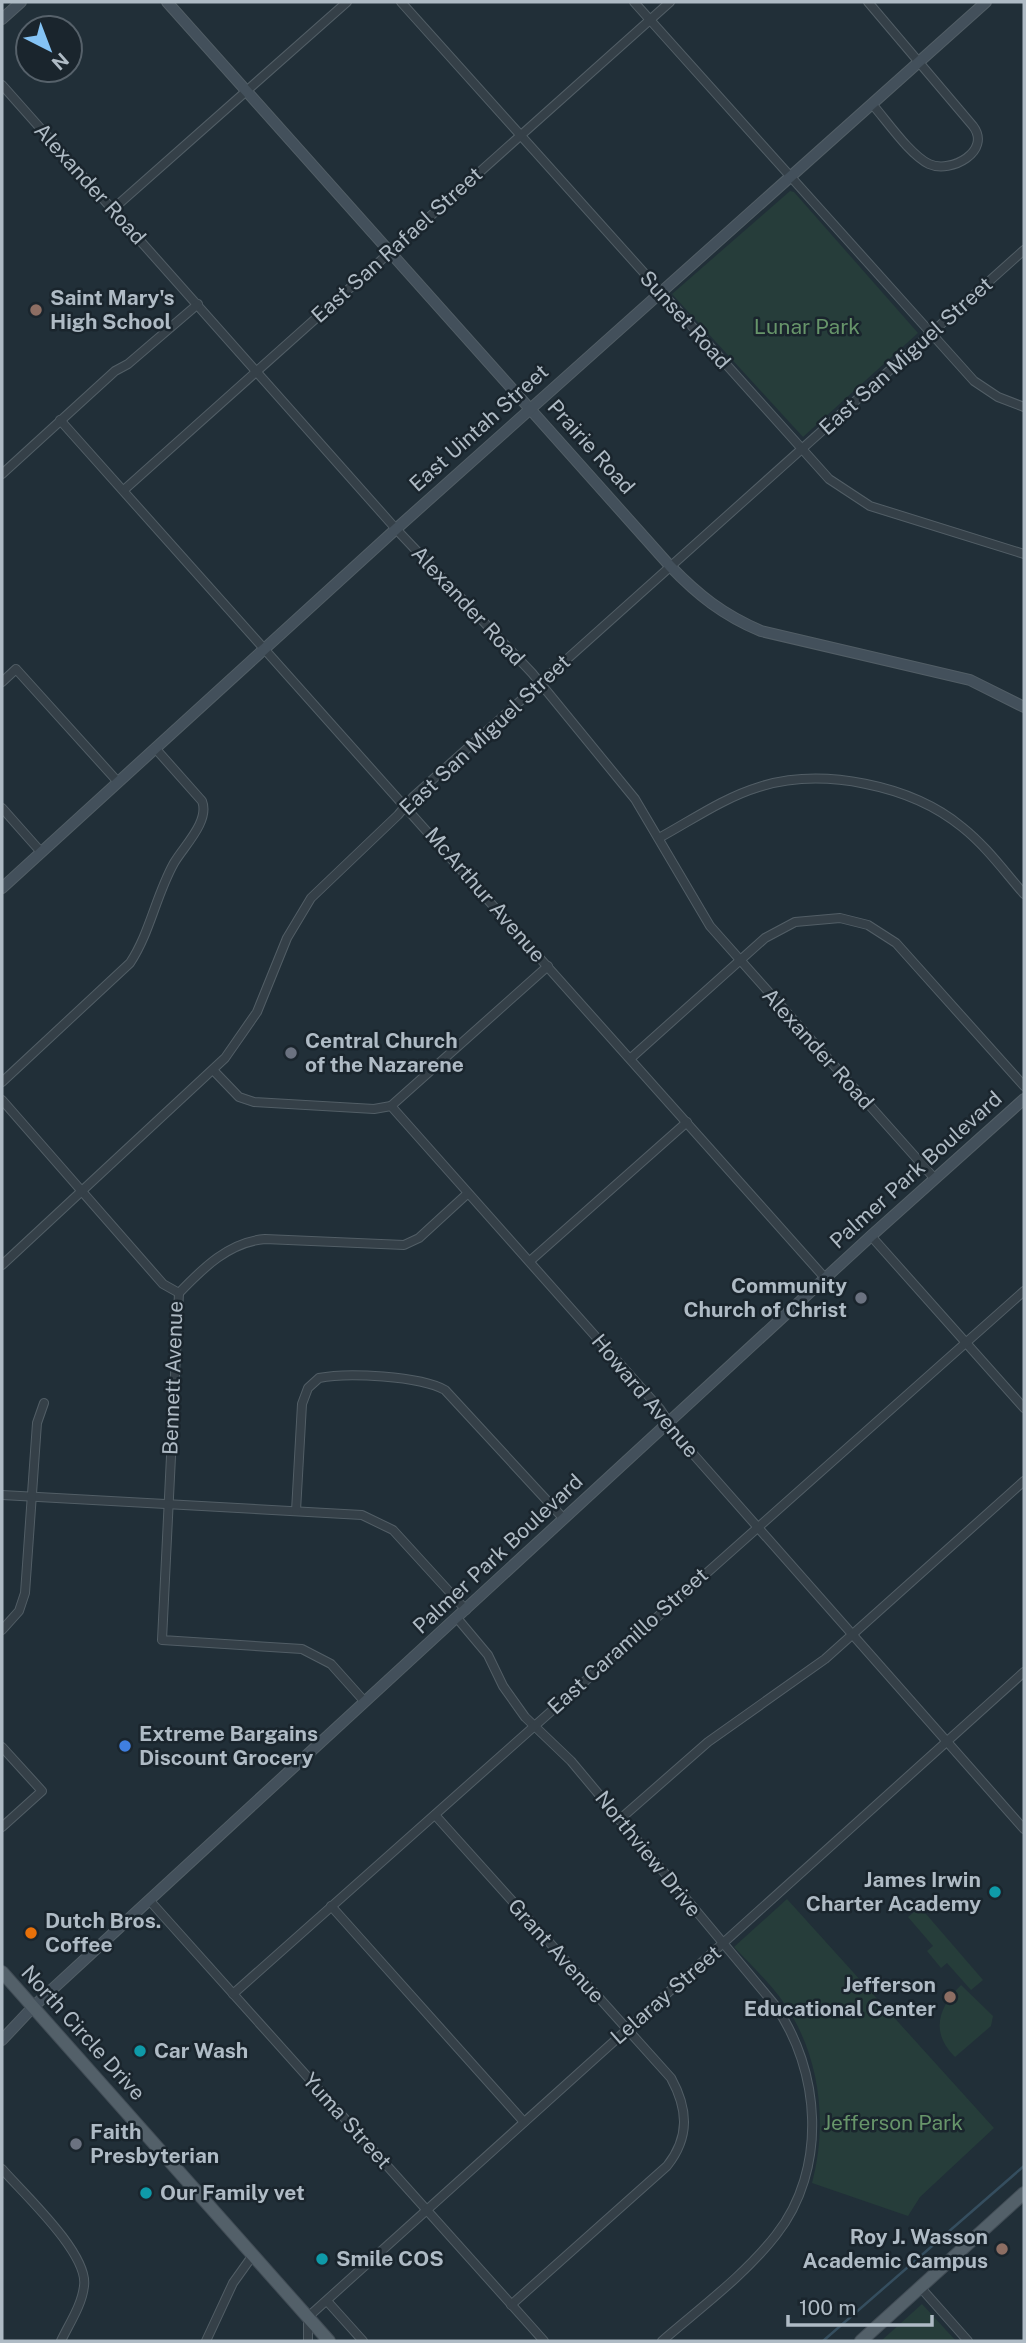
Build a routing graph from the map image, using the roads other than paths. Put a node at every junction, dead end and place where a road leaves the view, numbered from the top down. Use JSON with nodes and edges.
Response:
{"nodes":[{"id":1,"x":21,"y":2,"type":"edge"},
{"id":2,"x":167,"y":2,"type":"edge"},
{"id":3,"x":347,"y":2,"type":"edge"},
{"id":4,"x":401,"y":2,"type":"edge"},
{"id":5,"x":634,"y":2,"type":"edge"},
{"id":6,"x":670,"y":2,"type":"edge"},
{"id":7,"x":868,"y":2,"type":"edge"},
{"id":8,"x":986,"y":2,"type":"edge"},
{"id":9,"x":2,"y":19,"type":"edge"},
{"id":10,"x":650,"y":20,"type":"junction"},
{"id":11,"x":919,"y":62,"type":"junction"},
{"id":12,"x":2,"y":85,"type":"edge"},
{"id":13,"x":247,"y":91,"type":"junction"},
{"id":14,"x":872,"y":104,"type":"junction"},
{"id":15,"x":520,"y":136,"type":"junction"},
{"id":16,"x":790,"y":177,"type":"junction"},
{"id":17,"x":113,"y":209,"type":"junction"},
{"id":18,"x":1024,"y":250,"type":"edge"},
{"id":19,"x":390,"y":251,"type":"junction"},
{"id":20,"x":661,"y":293,"type":"junction"},
{"id":21,"x":198,"y":304,"type":"junction"},
{"id":22,"x":931,"y":334,"type":"junction"},
{"id":23,"x":256,"y":370,"type":"junction"},
{"id":24,"x":1024,"y":407,"type":"edge"},
{"id":25,"x":530,"y":409,"type":"junction"},
{"id":26,"x":60,"y":420,"type":"junction"},
{"id":27,"x":802,"y":450,"type":"junction"},
{"id":28,"x":2,"y":474,"type":"edge"},
{"id":29,"x":125,"y":489,"type":"junction"},
{"id":30,"x":396,"y":529,"type":"junction"},
{"id":31,"x":1024,"y":554,"type":"edge"},
{"id":32,"x":670,"y":565,"type":"junction"},
{"id":33,"x":265,"y":648,"type":"junction"},
{"id":34,"x":2,"y":682,"type":"edge"},
{"id":35,"x":540,"y":684,"type":"junction"},
{"id":36,"x":1024,"y":707,"type":"edge"},
{"id":37,"x":155,"y":748,"type":"junction"},
{"id":38,"x":118,"y":782,"type":"junction"},
{"id":39,"x":406,"y":805,"type":"junction"},
{"id":40,"x":2,"y":808,"type":"edge"},
{"id":41,"x":659,"y":838,"type":"junction"},
{"id":42,"x":41,"y":852,"type":"junction"},
{"id":43,"x":2,"y":888,"type":"edge"},
{"id":44,"x":1024,"y":894,"type":"edge"},
{"id":45,"x":738,"y":960,"type":"junction"},
{"id":46,"x":548,"y":966,"type":"junction"},
{"id":47,"x":631,"y":1058,"type":"junction"},
{"id":48,"x":213,"y":1070,"type":"junction"},
{"id":49,"x":2,"y":1082,"type":"edge"},
{"id":50,"x":1024,"y":1086,"type":"edge"},
{"id":51,"x":1024,"y":1099,"type":"edge"},
{"id":52,"x":2,"y":1100,"type":"edge"},
{"id":53,"x":391,"y":1106,"type":"junction"},
{"id":54,"x":687,"y":1122,"type":"junction"},
{"id":55,"x":935,"y":1179,"type":"junction"},
{"id":56,"x":82,"y":1191,"type":"junction"},
{"id":57,"x":467,"y":1194,"type":"junction"},
{"id":58,"x":872,"y":1236,"type":"junction"},
{"id":59,"x":530,"y":1261,"type":"junction"},
{"id":60,"x":2,"y":1265,"type":"edge"},
{"id":61,"x":825,"y":1278,"type":"junction"},
{"id":62,"x":1024,"y":1291,"type":"edge"},
{"id":63,"x":179,"y":1293,"type":"junction"},
{"id":64,"x":964,"y":1342,"type":"junction"},
{"id":65,"x":44,"y":1403,"type":"dead end"},
{"id":66,"x":1024,"y":1408,"type":"edge"},
{"id":67,"x":668,"y":1424,"type":"junction"},
{"id":68,"x":1024,"y":1481,"type":"edge"},
{"id":69,"x":2,"y":1494,"type":"edge"},
{"id":70,"x":32,"y":1496,"type":"junction"},
{"id":71,"x":168,"y":1505,"type":"junction"},
{"id":72,"x":296,"y":1511,"type":"junction"},
{"id":73,"x":564,"y":1519,"type":"junction"},
{"id":74,"x":757,"y":1526,"type":"junction"},
{"id":75,"x":466,"y":1610,"type":"junction"},
{"id":76,"x":457,"y":1618,"type":"junction"},
{"id":77,"x":2,"y":1630,"type":"edge"},
{"id":78,"x":852,"y":1634,"type":"junction"},
{"id":79,"x":1024,"y":1672,"type":"edge"},
{"id":80,"x":365,"y":1702,"type":"junction"},
{"id":81,"x":534,"y":1726,"type":"junction"},
{"id":82,"x":948,"y":1743,"type":"junction"},
{"id":83,"x":2,"y":1747,"type":"edge"},
{"id":84,"x":435,"y":1815,"type":"junction"},
{"id":85,"x":619,"y":1820,"type":"junction"},
{"id":86,"x":2,"y":1827,"type":"edge"},
{"id":87,"x":1024,"y":1829,"type":"edge"},
{"id":88,"x":150,"y":1901,"type":"junction"},
{"id":89,"x":331,"y":1906,"type":"junction"},
{"id":90,"x":723,"y":1946,"type":"junction"},
{"id":91,"x":2,"y":1972,"type":"edge"},
{"id":92,"x":233,"y":1994,"type":"junction"},
{"id":93,"x":33,"y":2007,"type":"junction"},
{"id":94,"x":626,"y":2029,"type":"junction"},
{"id":95,"x":2,"y":2040,"type":"edge"},
{"id":96,"x":524,"y":2122,"type":"junction"},
{"id":97,"x":2,"y":2169,"type":"edge"},
{"id":98,"x":1024,"y":2193,"type":"edge"},
{"id":99,"x":426,"y":2209,"type":"junction"},
{"id":100,"x":253,"y":2255,"type":"junction"},
{"id":101,"x":921,"y":2288,"type":"junction"},
{"id":102,"x":327,"y":2301,"type":"junction"},
{"id":103,"x":511,"y":2305,"type":"junction"},
{"id":104,"x":308,"y":2318,"type":"junction"},
{"id":105,"x":61,"y":2341,"type":"edge"},
{"id":106,"x":206,"y":2341,"type":"edge"},
{"id":107,"x":308,"y":2341,"type":"edge"},
{"id":108,"x":329,"y":2341,"type":"edge"},
{"id":109,"x":363,"y":2341,"type":"edge"},
{"id":110,"x":544,"y":2341,"type":"edge"},
{"id":111,"x":662,"y":2341,"type":"edge"},
{"id":112,"x":861,"y":2341,"type":"edge"},
{"id":113,"x":968,"y":2341,"type":"edge"}],
"edges":[{"from":1,"to":9,"type":"main road"},
{"from":2,"to":13,"type":"main road","name":"Prairie Road"},
{"from":3,"to":13,"type":"street"},
{"from":4,"to":15,"type":"street","name":"Sunset Road"},
{"from":5,"to":10,"type":"street"},
{"from":6,"to":10,"type":"street","name":"East San Rafael Street"},
{"from":7,"to":11,"type":"street"},
{"from":8,"to":11,"type":"main road","name":"East Uintah Street"},
{"from":10,"to":15,"type":"street","name":"East San Rafael Street"},
{"from":10,"to":16,"type":"street"},
{"from":11,"to":14,"type":"main road","name":"East Uintah Street"},
{"from":11,"to":14,"type":"street"},
{"from":12,"to":17,"type":"street","name":"Alexander Road"},
{"from":13,"to":17,"type":"street"},
{"from":13,"to":19,"type":"main road","name":"Prairie Road"},
{"from":14,"to":16,"type":"main road","name":"East Uintah Street"},
{"from":15,"to":19,"type":"street","name":"East San Rafael Street"},
{"from":15,"to":20,"type":"street","name":"Sunset Road"},
{"from":16,"to":20,"type":"main road","name":"East Uintah Street"},
{"from":16,"to":22,"type":"street"},
{"from":17,"to":21,"type":"street","name":"Alexander Road"},
{"from":18,"to":22,"type":"street","name":"East San Miguel Street"},
{"from":19,"to":23,"type":"street","name":"East San Rafael Street"},
{"from":19,"to":25,"type":"main road","name":"Prairie Road"},
{"from":20,"to":25,"type":"main road","name":"East Uintah Street"},
{"from":20,"to":27,"type":"street","name":"Sunset Road"},
{"from":21,"to":23,"type":"street","name":"Alexander Road"},
{"from":21,"to":26,"type":"street"},
{"from":22,"to":24,"type":"street"},
{"from":22,"to":27,"type":"street","name":"East San Miguel Street"},
{"from":23,"to":29,"type":"street","name":"East San Rafael Street"},
{"from":23,"to":30,"type":"street","name":"Alexander Road"},
{"from":25,"to":30,"type":"main road","name":"East Uintah Street"},
{"from":25,"to":32,"type":"main road","name":"Prairie Road"},
{"from":26,"to":28,"type":"street"},
{"from":26,"to":29,"type":"street","name":"McArthur Avenue"},
{"from":27,"to":31,"type":"street","name":"Sunset Road"},
{"from":27,"to":32,"type":"street","name":"East San Miguel Street"},
{"from":29,"to":33,"type":"street","name":"McArthur Avenue"},
{"from":30,"to":33,"type":"main road","name":"East Uintah Street"},
{"from":30,"to":35,"type":"street","name":"Alexander Road"},
{"from":32,"to":35,"type":"street","name":"East San Miguel Street"},
{"from":32,"to":36,"type":"main road","name":"Prairie Road"},
{"from":33,"to":37,"type":"main road","name":"East Uintah Street"},
{"from":33,"to":39,"type":"street","name":"McArthur Avenue"},
{"from":34,"to":38,"type":"street"},
{"from":35,"to":39,"type":"street","name":"East San Miguel Street"},
{"from":35,"to":41,"type":"street","name":"Alexander Road"},
{"from":37,"to":38,"type":"main road","name":"East Uintah Street"},
{"from":37,"to":49,"type":"street"},
{"from":38,"to":42,"type":"main road","name":"East Uintah Street"},
{"from":39,"to":46,"type":"street","name":"McArthur Avenue"},
{"from":39,"to":48,"type":"street","name":"East San Miguel Street"},
{"from":40,"to":42,"type":"street"},
{"from":41,"to":44,"type":"street"},
{"from":41,"to":45,"type":"street","name":"Alexander Road"},
{"from":42,"to":43,"type":"main road","name":"East Uintah Street"},
{"from":45,"to":47,"type":"street"},
{"from":45,"to":50,"type":"street"},
{"from":45,"to":55,"type":"street","name":"Alexander Road"},
{"from":46,"to":47,"type":"street","name":"McArthur Avenue"},
{"from":46,"to":53,"type":"street"},
{"from":47,"to":54,"type":"street","name":"McArthur Avenue"},
{"from":48,"to":53,"type":"street"},
{"from":48,"to":56,"type":"street","name":"East San Miguel Street"},
{"from":51,"to":55,"type":"main road","name":"Palmer Park Boulevard"},
{"from":52,"to":56,"type":"street","name":"Bennett Avenue"},
{"from":53,"to":57,"type":"street","name":"Howard Avenue"},
{"from":54,"to":59,"type":"street"},
{"from":54,"to":61,"type":"street","name":"McArthur Avenue"},
{"from":55,"to":58,"type":"main road","name":"Palmer Park Boulevard"},
{"from":56,"to":60,"type":"street","name":"East San Miguel Street"},
{"from":56,"to":63,"type":"street","name":"Bennett Avenue"},
{"from":57,"to":59,"type":"street","name":"Howard Avenue"},
{"from":57,"to":63,"type":"street"},
{"from":58,"to":61,"type":"main road","name":"Palmer Park Boulevard"},
{"from":58,"to":64,"type":"street"},
{"from":59,"to":67,"type":"street","name":"Howard Avenue"},
{"from":61,"to":67,"type":"main road","name":"Palmer Park Boulevard"},
{"from":62,"to":64,"type":"street","name":"East Caramillo Street"},
{"from":63,"to":71,"type":"street","name":"Bennett Avenue"},
{"from":64,"to":66,"type":"street"},
{"from":64,"to":74,"type":"street","name":"East Caramillo Street"},
{"from":65,"to":70,"type":"street"},
{"from":67,"to":73,"type":"main road","name":"Palmer Park Boulevard"},
{"from":67,"to":74,"type":"street","name":"Howard Avenue"},
{"from":68,"to":78,"type":"street"},
{"from":69,"to":70,"type":"street"},
{"from":70,"to":71,"type":"street"},
{"from":70,"to":77,"type":"street"},
{"from":71,"to":72,"type":"street"},
{"from":71,"to":80,"type":"street","name":"Bennett Avenue"},
{"from":72,"to":73,"type":"street"},
{"from":72,"to":75,"type":"street"},
{"from":73,"to":75,"type":"main road","name":"Palmer Park Boulevard"},
{"from":74,"to":78,"type":"street","name":"Howard Avenue"},
{"from":74,"to":81,"type":"street","name":"East Caramillo Street"},
{"from":75,"to":76,"type":"main road","name":"Palmer Park Boulevard"},
{"from":76,"to":80,"type":"main road","name":"Palmer Park Boulevard"},
{"from":76,"to":81,"type":"street","name":"Northview Drive"},
{"from":78,"to":82,"type":"street","name":"Howard Avenue"},
{"from":78,"to":85,"type":"street"},
{"from":79,"to":82,"type":"street","name":"Lelaray Street"},
{"from":80,"to":88,"type":"main road","name":"Palmer Park Boulevard"},
{"from":81,"to":84,"type":"street","name":"East Caramillo Street"},
{"from":81,"to":85,"type":"street","name":"Northview Drive"},
{"from":82,"to":87,"type":"street","name":"Howard Avenue"},
{"from":82,"to":90,"type":"street","name":"Lelaray Street"},
{"from":83,"to":86,"type":"street"},
{"from":84,"to":89,"type":"street","name":"East Caramillo Street"},
{"from":84,"to":94,"type":"street","name":"Grant Avenue"},
{"from":85,"to":90,"type":"street","name":"Northview Drive"},
{"from":88,"to":92,"type":"street","name":"Yuma Street"},
{"from":88,"to":93,"type":"main road","name":"Palmer Park Boulevard"},
{"from":89,"to":92,"type":"street","name":"East Caramillo Street"},
{"from":89,"to":96,"type":"street"},
{"from":90,"to":94,"type":"street","name":"Lelaray Street"},
{"from":90,"to":111,"type":"street","name":"Northview Drive"},
{"from":91,"to":93,"type":"main road","name":"North Circle Drive"},
{"from":92,"to":99,"type":"street","name":"Yuma Street"},
{"from":93,"to":95,"type":"main road","name":"Palmer Park Boulevard"},
{"from":93,"to":100,"type":"main road","name":"North Circle Drive"},
{"from":94,"to":96,"type":"street","name":"Lelaray Street"},
{"from":94,"to":103,"type":"street","name":"Grant Avenue"},
{"from":96,"to":99,"type":"street","name":"Lelaray Street"},
{"from":97,"to":105,"type":"street"},
{"from":98,"to":101,"type":"main road"},
{"from":99,"to":102,"type":"street","name":"Lelaray Street"},
{"from":99,"to":103,"type":"street","name":"Yuma Street"},
{"from":100,"to":104,"type":"main road","name":"North Circle Drive"},
{"from":100,"to":106,"type":"street"},
{"from":101,"to":112,"type":"main road"},
{"from":101,"to":113,"type":"street"},
{"from":102,"to":104,"type":"street","name":"Lelaray Street"},
{"from":102,"to":109,"type":"street"},
{"from":103,"to":110,"type":"street","name":"Yuma Street"},
{"from":104,"to":107,"type":"street"},
{"from":104,"to":108,"type":"main road","name":"North Circle Drive"}]}
